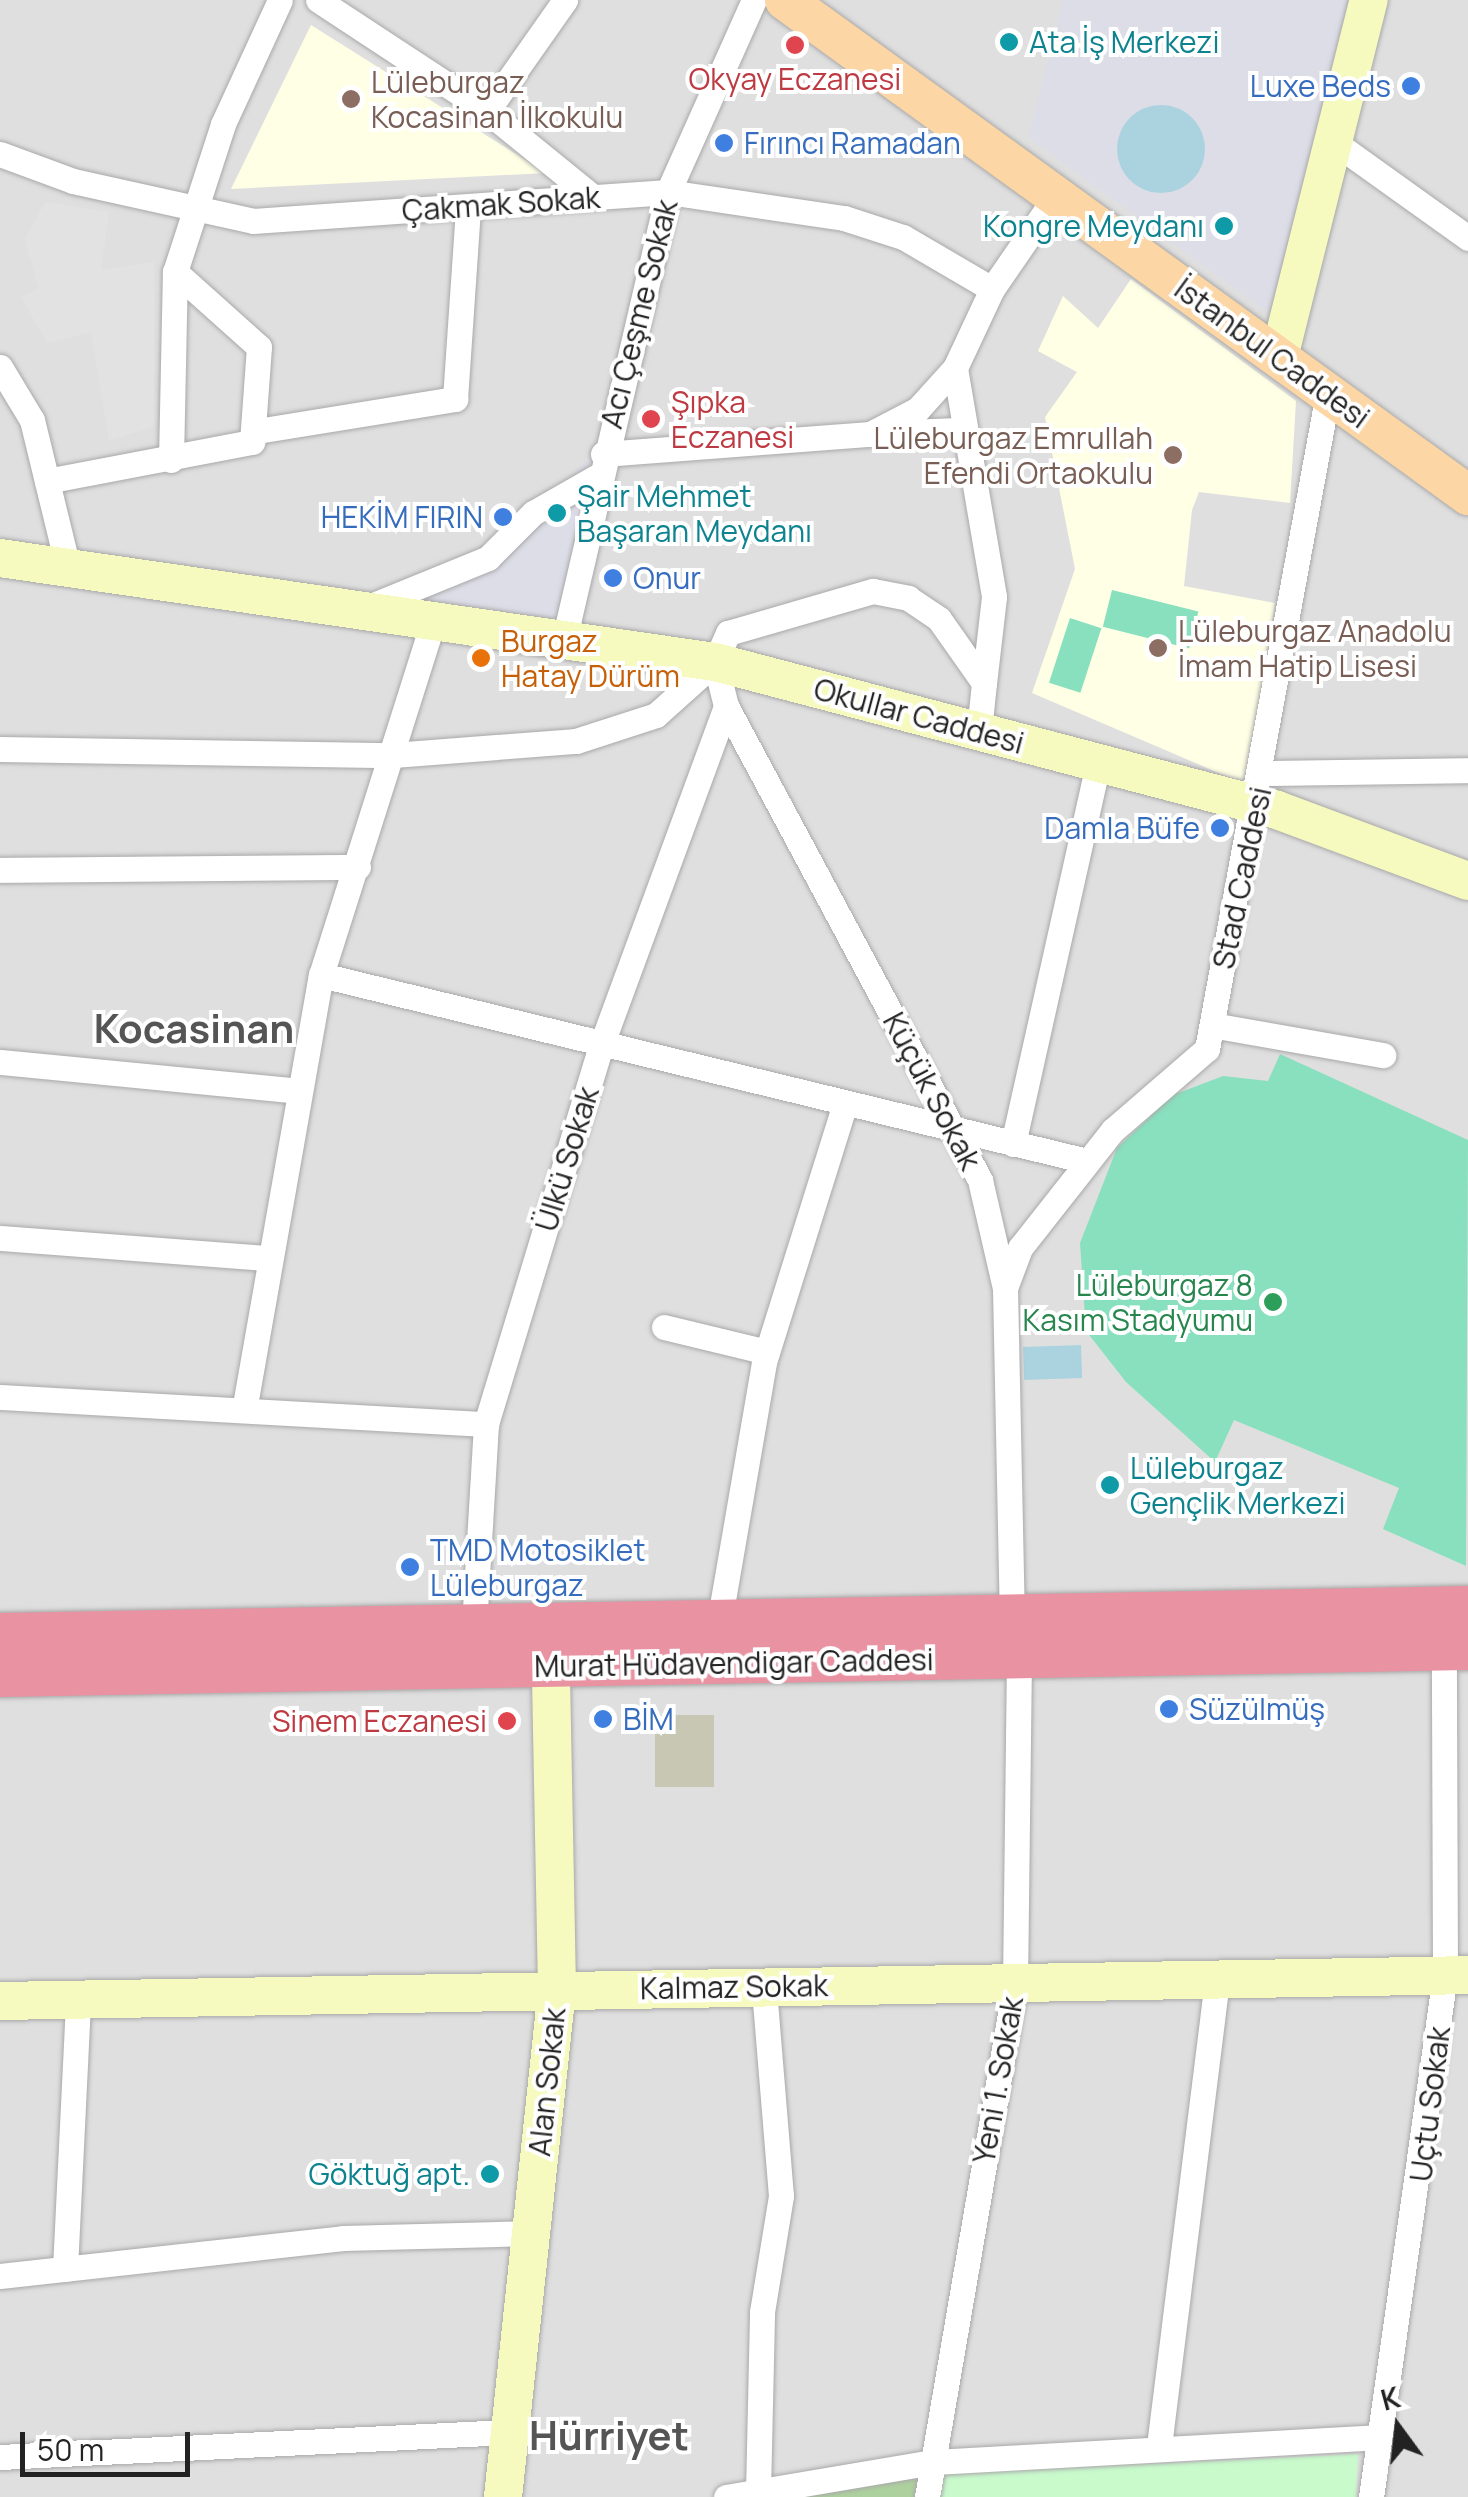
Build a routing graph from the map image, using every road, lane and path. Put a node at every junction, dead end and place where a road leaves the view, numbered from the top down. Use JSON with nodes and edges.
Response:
{"nodes":[{"id":1,"x":280,"y":0,"type":"edge"},
{"id":2,"x":318,"y":0,"type":"edge"},
{"id":3,"x":565,"y":0,"type":"edge"},
{"id":4,"x":754,"y":0,"type":"edge"},
{"id":5,"x":785,"y":0,"type":"edge"},
{"id":6,"x":1393,"y":0,"type":"edge"},
{"id":7,"x":1362,"y":28,"type":"edge"},
{"id":8,"x":487,"y":111,"type":"junction"},
{"id":9,"x":1334,"y":142,"type":"junction"},
{"id":10,"x":0,"y":154,"type":"edge"},
{"id":11,"x":668,"y":192,"type":"junction"},
{"id":12,"x":1056,"y":196,"type":"junction"},
{"id":13,"x":593,"y":197,"type":"junction"},
{"id":14,"x":468,"y":206,"type":"junction"},
{"id":15,"x":194,"y":211,"type":"junction"},
{"id":16,"x":1468,"y":238,"type":"edge"},
{"id":17,"x":175,"y":272,"type":"junction"},
{"id":18,"x":992,"y":289,"type":"junction"},
{"id":19,"x":1279,"y":357,"type":"junction"},
{"id":20,"x":0,"y":368,"type":"edge"},
{"id":21,"x":955,"y":368,"type":"junction"},
{"id":22,"x":1328,"y":393,"type":"junction"},
{"id":23,"x":960,"y":430,"type":"junction"},
{"id":24,"x":257,"y":432,"type":"junction"},
{"id":25,"x":870,"y":434,"type":"junction"},
{"id":26,"x":171,"y":460,"type":"junction"},
{"id":27,"x":600,"y":466,"type":"junction"},
{"id":28,"x":47,"y":481,"type":"junction"},
{"id":29,"x":1468,"y":495,"type":"edge"},
{"id":30,"x":0,"y":558,"type":"edge"},
{"id":31,"x":68,"y":568,"type":"junction"},
{"id":32,"x":356,"y":612,"type":"junction"},
{"id":33,"x":433,"y":622,"type":"junction"},
{"id":34,"x":564,"y":640,"type":"junction"},
{"id":35,"x":715,"y":662,"type":"junction"},
{"id":36,"x":984,"y":684,"type":"junction"},
{"id":37,"x":726,"y":706,"type":"junction"},
{"id":38,"x":978,"y":731,"type":"junction"},
{"id":39,"x":0,"y":749,"type":"edge"},
{"id":40,"x":393,"y":755,"type":"junction"},
{"id":41,"x":1098,"y":763,"type":"junction"},
{"id":42,"x":1468,"y":770,"type":"edge"},
{"id":43,"x":1261,"y":789,"type":"junction"},
{"id":44,"x":358,"y":867,"type":"junction"},
{"id":45,"x":0,"y":870,"type":"edge"},
{"id":46,"x":1468,"y":882,"type":"edge"},
{"id":47,"x":321,"y":975,"type":"junction"},
{"id":48,"x":1212,"y":1026,"type":"junction"},
{"id":49,"x":602,"y":1046,"type":"junction"},
{"id":50,"x":1383,"y":1054,"type":"dead end"},
{"id":51,"x":0,"y":1062,"type":"edge"},
{"id":52,"x":299,"y":1091,"type":"junction"},
{"id":53,"x":844,"y":1108,"type":"junction"},
{"id":54,"x":949,"y":1126,"type":"junction"},
{"id":55,"x":1013,"y":1144,"type":"junction"},
{"id":56,"x":1087,"y":1161,"type":"junction"},
{"id":57,"x":0,"y":1238,"type":"edge"},
{"id":58,"x":267,"y":1258,"type":"junction"},
{"id":59,"x":1006,"y":1288,"type":"junction"},
{"id":60,"x":664,"y":1327,"type":"dead end"},
{"id":61,"x":767,"y":1352,"type":"junction"},
{"id":62,"x":0,"y":1398,"type":"edge"},
{"id":63,"x":245,"y":1404,"type":"junction"},
{"id":64,"x":486,"y":1424,"type":"junction"},
{"id":65,"x":719,"y":1623,"type":"junction"},
{"id":66,"x":474,"y":1626,"type":"junction"},
{"id":67,"x":1460,"y":1634,"type":"edge"},
{"id":68,"x":0,"y":1637,"type":"edge"},
{"id":69,"x":1015,"y":1638,"type":"junction"},
{"id":70,"x":551,"y":1666,"type":"junction"},
{"id":71,"x":0,"y":1673,"type":"edge"},
{"id":72,"x":1456,"y":1975,"type":"edge"},
{"id":73,"x":1217,"y":1980,"type":"junction"},
{"id":74,"x":1015,"y":1985,"type":"junction"},
{"id":75,"x":764,"y":1987,"type":"junction"},
{"id":76,"x":556,"y":1989,"type":"junction"},
{"id":77,"x":78,"y":2000,"type":"junction"},
{"id":78,"x":0,"y":2001,"type":"edge"},
{"id":79,"x":532,"y":2234,"type":"junction"},
{"id":80,"x":66,"y":2269,"type":"junction"},
{"id":81,"x":0,"y":2276,"type":"edge"},
{"id":82,"x":508,"y":2432,"type":"junction"},
{"id":83,"x":1376,"y":2438,"type":"junction"},
{"id":84,"x":1158,"y":2446,"type":"junction"},
{"id":85,"x":0,"y":2458,"type":"edge"},
{"id":86,"x":932,"y":2462,"type":"junction"},
{"id":87,"x":758,"y":2492,"type":"junction"},
{"id":88,"x":503,"y":2497,"type":"edge"},
{"id":89,"x":726,"y":2497,"type":"edge"},
{"id":90,"x":927,"y":2497,"type":"edge"},
{"id":91,"x":1371,"y":2497,"type":"edge"}],
"edges":[{"from":1,"to":15,"type":"street"},
{"from":2,"to":8,"type":"street"},
{"from":3,"to":8,"type":"street"},
{"from":4,"to":11,"type":"street","name":"Acı Çeşme Sokak"},
{"from":5,"to":12,"type":"main road","name":"İstanbul Caddesi"},
{"from":6,"to":7,"type":"street"},
{"from":7,"to":9,"type":"street"},
{"from":8,"to":13,"type":"street"},
{"from":9,"to":16,"type":"street"},
{"from":9,"to":19,"type":"street"},
{"from":10,"to":15,"type":"street","name":"Çakmak Sokak"},
{"from":11,"to":13,"type":"street","name":"Çakmak Sokak"},
{"from":11,"to":18,"type":"street","name":"Çakmak Sokak"},
{"from":11,"to":27,"type":"street","name":"Acı Çeşme Sokak"},
{"from":12,"to":18,"type":"street"},
{"from":12,"to":19,"type":"main road","name":"İstanbul Caddesi"},
{"from":13,"to":14,"type":"street","name":"Çakmak Sokak"},
{"from":14,"to":15,"type":"street","name":"Çakmak Sokak"},
{"from":14,"to":24,"type":"street"},
{"from":15,"to":17,"type":"street"},
{"from":17,"to":24,"type":"street"},
{"from":17,"to":26,"type":"street"},
{"from":18,"to":21,"type":"street"},
{"from":19,"to":22,"type":"main road","name":"İstanbul Caddesi"},
{"from":20,"to":28,"type":"street"},
{"from":21,"to":23,"type":"street"},
{"from":21,"to":25,"type":"street"},
{"from":22,"to":29,"type":"main road","name":"İstanbul Caddesi"},
{"from":22,"to":43,"type":"street","name":"Stad Caddesi"},
{"from":23,"to":25,"type":"street"},
{"from":23,"to":36,"type":"street"},
{"from":24,"to":26,"type":"street"},
{"from":25,"to":27,"type":"street"},
{"from":26,"to":28,"type":"street"},
{"from":27,"to":32,"type":"street"},
{"from":27,"to":34,"type":"street","name":"Acı Çeşme Sokak"},
{"from":28,"to":31,"type":"street"},
{"from":30,"to":31,"type":"street"},
{"from":31,"to":32,"type":"street"},
{"from":32,"to":33,"type":"street","name":"Okullar Caddesi"},
{"from":33,"to":34,"type":"street","name":"Okullar Caddesi"},
{"from":33,"to":40,"type":"street"},
{"from":34,"to":35,"type":"street","name":"Okullar Caddesi"},
{"from":35,"to":36,"type":"street"},
{"from":35,"to":37,"type":"street","name":"Küçük Sokak"},
{"from":35,"to":38,"type":"street","name":"Okullar Caddesi"},
{"from":35,"to":40,"type":"street"},
{"from":36,"to":38,"type":"street"},
{"from":37,"to":49,"type":"street","name":"Ülkü Sokak"},
{"from":37,"to":54,"type":"street","name":"Küçük Sokak"},
{"from":38,"to":41,"type":"street","name":"Okullar Caddesi"},
{"from":39,"to":40,"type":"street"},
{"from":40,"to":44,"type":"street"},
{"from":41,"to":43,"type":"street","name":"Okullar Caddesi"},
{"from":41,"to":55,"type":"street"},
{"from":42,"to":43,"type":"street"},
{"from":43,"to":46,"type":"street","name":"Okullar Caddesi"},
{"from":43,"to":48,"type":"street","name":"Stad Caddesi"},
{"from":44,"to":45,"type":"street"},
{"from":44,"to":47,"type":"street"},
{"from":47,"to":49,"type":"street"},
{"from":47,"to":52,"type":"street"},
{"from":48,"to":50,"type":"street"},
{"from":48,"to":56,"type":"street","name":"Stad Caddesi"},
{"from":49,"to":53,"type":"street"},
{"from":49,"to":64,"type":"street","name":"Ülkü Sokak"},
{"from":51,"to":52,"type":"street"},
{"from":52,"to":58,"type":"street"},
{"from":53,"to":54,"type":"street"},
{"from":53,"to":61,"type":"street"},
{"from":54,"to":55,"type":"street"},
{"from":54,"to":59,"type":"street","name":"Küçük Sokak"},
{"from":55,"to":56,"type":"street"},
{"from":56,"to":59,"type":"street","name":"Stad Caddesi"},
{"from":57,"to":58,"type":"street"},
{"from":58,"to":63,"type":"street"},
{"from":59,"to":69,"type":"street","name":"Küçük Sokak"},
{"from":60,"to":61,"type":"street"},
{"from":61,"to":65,"type":"street"},
{"from":62,"to":63,"type":"street"},
{"from":63,"to":64,"type":"street"},
{"from":64,"to":66,"type":"street","name":"Ülkü Sokak"},
{"from":65,"to":66,"type":"highway","name":"Murat Hüdavendigar Caddesi"},
{"from":65,"to":69,"type":"highway","name":"Murat Hüdavendigar Caddesi"},
{"from":66,"to":68,"type":"highway","name":"Murat Hüdavendigar Caddesi"},
{"from":67,"to":69,"type":"highway","name":"Murat Hüdavendigar Caddesi"},
{"from":67,"to":72,"type":"street","name":"Uçtu Sokak"},
{"from":69,"to":70,"type":"highway","name":"Murat Hüdavendigar Caddesi"},
{"from":69,"to":74,"type":"street","name":"Yeni 1. Sokak"},
{"from":70,"to":71,"type":"highway","name":"Murat Hüdavendigar Caddesi"},
{"from":70,"to":76,"type":"street","name":"Alan Sokak"},
{"from":72,"to":73,"type":"street","name":"Kalmaz Sokak"},
{"from":72,"to":83,"type":"street","name":"Uçtu Sokak"},
{"from":73,"to":74,"type":"street","name":"Kalmaz Sokak"},
{"from":73,"to":84,"type":"street"},
{"from":74,"to":75,"type":"street","name":"Kalmaz Sokak"},
{"from":74,"to":86,"type":"street","name":"Yeni 1. Sokak"},
{"from":75,"to":76,"type":"street","name":"Kalmaz Sokak"},
{"from":75,"to":87,"type":"street"},
{"from":76,"to":77,"type":"street","name":"Kalmaz Sokak"},
{"from":76,"to":79,"type":"street","name":"Alan Sokak"},
{"from":77,"to":78,"type":"street","name":"Kalmaz Sokak"},
{"from":77,"to":80,"type":"street"},
{"from":79,"to":80,"type":"street"},
{"from":79,"to":82,"type":"street","name":"Alan Sokak"},
{"from":80,"to":81,"type":"street"},
{"from":82,"to":85,"type":"street"},
{"from":82,"to":88,"type":"street","name":"Alan Sokak"},
{"from":83,"to":84,"type":"street"},
{"from":83,"to":91,"type":"street","name":"Uçtu Sokak"},
{"from":84,"to":86,"type":"street"},
{"from":86,"to":87,"type":"street"},
{"from":86,"to":90,"type":"street","name":"Yeni 1. Sokak"},
{"from":87,"to":89,"type":"street"}]}
